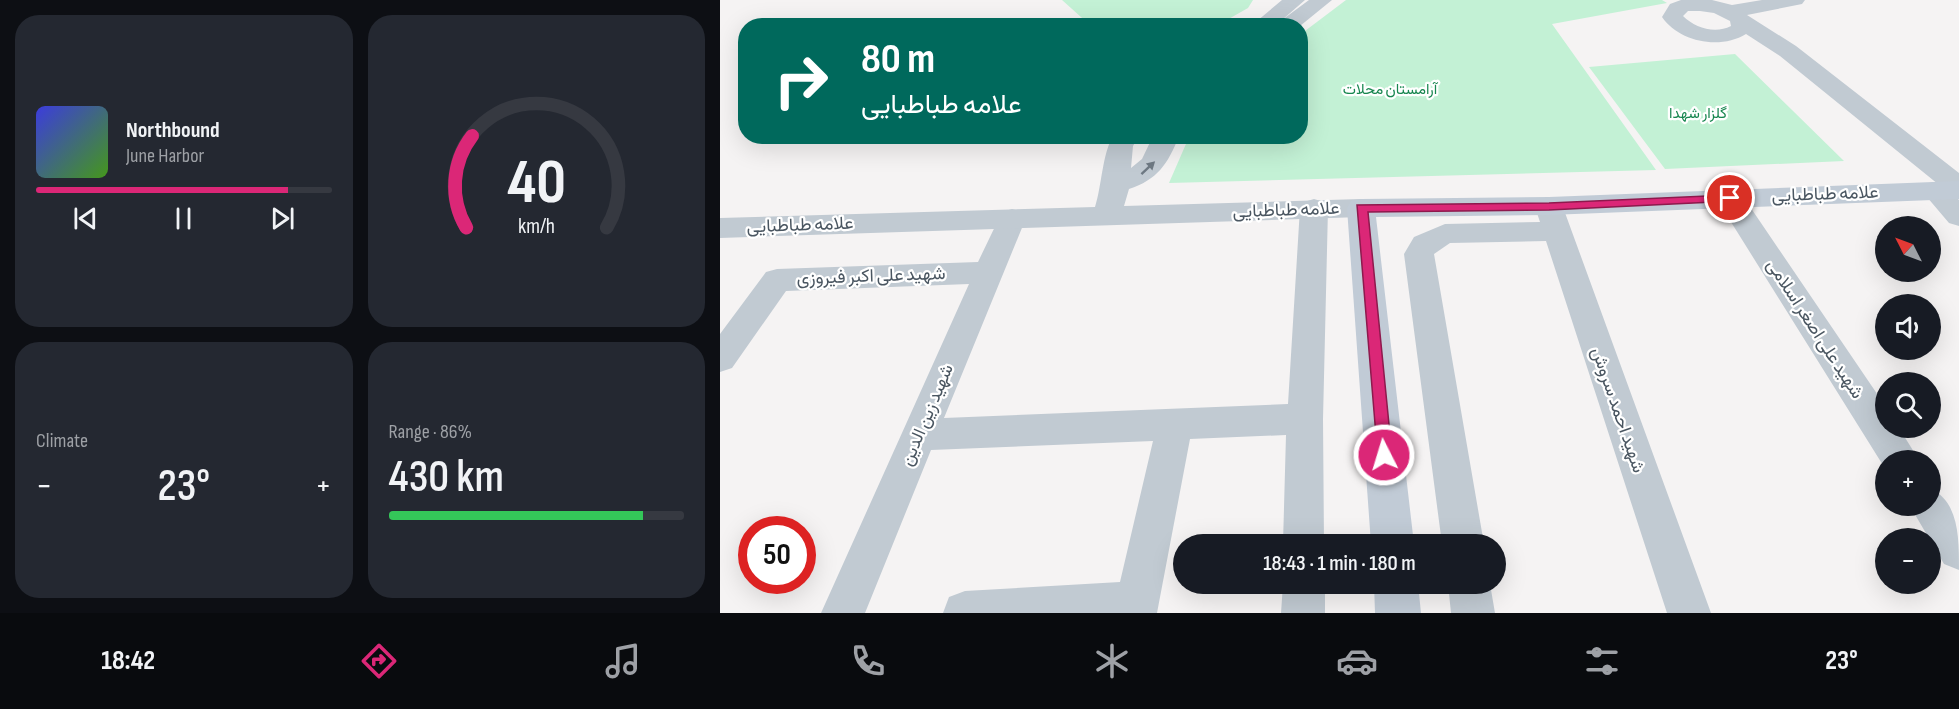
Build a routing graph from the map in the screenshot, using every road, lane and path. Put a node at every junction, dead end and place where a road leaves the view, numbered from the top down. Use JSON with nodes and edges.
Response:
{"nodes":[{"id":1,"x":1294,"y":0,"type":"edge"},
{"id":2,"x":1322,"y":0,"type":"edge"},
{"id":3,"x":1794,"y":0,"type":"edge"},
{"id":4,"x":1681,"y":3,"type":"edge"},
{"id":5,"x":1271,"y":18,"type":"edge"},
{"id":6,"x":1298,"y":18,"type":"edge"},
{"id":7,"x":1736,"y":18,"type":"junction"},
{"id":8,"x":1705,"y":34,"type":"junction"},
{"id":9,"x":1788,"y":51,"type":"junction"},
{"id":10,"x":1833,"y":87,"type":"junction"},
{"id":11,"x":1121,"y":144,"type":"edge"},
{"id":12,"x":1163,"y":144,"type":"edge"},
{"id":13,"x":1116,"y":184,"type":"junction"},
{"id":14,"x":1951,"y":189,"type":"edge"},
{"id":15,"x":1730,"y":198,"type":"junction"},
{"id":16,"x":1314,"y":208,"type":"junction"},
{"id":17,"x":1361,"y":208,"type":"junction"},
{"id":18,"x":1107,"y":216,"type":"junction"},
{"id":19,"x":1959,"y":217,"type":"edge"},
{"id":20,"x":1012,"y":218,"type":"junction"},
{"id":21,"x":1552,"y":219,"type":"junction"},
{"id":22,"x":720,"y":228,"type":"edge"},
{"id":23,"x":990,"y":272,"type":"junction"},
{"id":24,"x":720,"y":359,"type":"edge"},
{"id":25,"x":1305,"y":419,"type":"junction"},
{"id":26,"x":1175,"y":424,"type":"junction"},
{"id":27,"x":918,"y":435,"type":"junction"},
{"id":28,"x":1894,"y":450,"type":"edge"},
{"id":29,"x":1937,"y":516,"type":"edge"},
{"id":30,"x":1304,"y":534,"type":"edge"},
{"id":31,"x":1391,"y":534,"type":"edge"},
{"id":32,"x":1461,"y":534,"type":"edge"},
{"id":33,"x":1959,"y":550,"type":"edge"},
{"id":34,"x":1304,"y":594,"type":"edge"},
{"id":35,"x":1397,"y":594,"type":"edge"},
{"id":36,"x":1470,"y":594,"type":"edge"},
{"id":37,"x":1136,"y":608,"type":"edge"},
{"id":38,"x":843,"y":613,"type":"edge"},
{"id":39,"x":965,"y":613,"type":"edge"},
{"id":40,"x":1303,"y":613,"type":"edge"},
{"id":41,"x":1398,"y":613,"type":"edge"},
{"id":42,"x":1473,"y":613,"type":"edge"},
{"id":43,"x":1689,"y":613,"type":"edge"}],
"edges":[{"from":1,"to":5,"type":"street"},
{"from":2,"to":6,"type":"street"},
{"from":3,"to":7,"type":"street"},
{"from":3,"to":9,"type":"street"},
{"from":4,"to":7,"type":"street"},
{"from":4,"to":8,"type":"street"},
{"from":7,"to":8,"type":"street"},
{"from":7,"to":9,"type":"street"},
{"from":8,"to":10,"type":"street"},
{"from":9,"to":10,"type":"street"},
{"from":10,"to":14,"type":"street"},
{"from":11,"to":13,"type":"street"},
{"from":13,"to":12,"type":"street","one_way":true},
{"from":13,"to":18,"type":"street"},
{"from":14,"to":15,"type":"main road","name":"علامه طباطبایی"},
{"from":14,"to":19,"type":"street"},
{"from":15,"to":21,"type":"main road","name":"علامه طباطبایی"},
{"from":15,"to":28,"type":"street","name":"شهید علی اصغر اسلامی"},
{"from":16,"to":17,"type":"street","name":"علامه طباطبایی"},
{"from":16,"to":18,"type":"street","name":"علامه طباطبایی"},
{"from":16,"to":25,"type":"street"},
{"from":17,"to":21,"type":"main road","name":"علامه طباطبایی"},
{"from":17,"to":31,"type":"main road"},
{"from":18,"to":20,"type":"street","name":"علامه طباطبایی"},
{"from":20,"to":22,"type":"street","name":"علامه طباطبایی"},
{"from":20,"to":23,"type":"street","name":"شهید زین الدین"},
{"from":21,"to":32,"type":"street"},
{"from":21,"to":43,"type":"street","name":"شهید احمد سروش"},
{"from":23,"to":24,"type":"street","name":"شهید علی اکبر فیروزی"},
{"from":23,"to":27,"type":"street","name":"شهید زین الدین"},
{"from":25,"to":26,"type":"street"},
{"from":25,"to":30,"type":"street"},
{"from":26,"to":27,"type":"street"},
{"from":26,"to":37,"type":"street"},
{"from":27,"to":38,"type":"street","name":"شهید زین الدین"},
{"from":29,"to":33,"type":"street"},
{"from":34,"to":40,"type":"street"},
{"from":35,"to":41,"type":"main road"},
{"from":36,"to":42,"type":"street"},
{"from":37,"to":39,"type":"street"}]}
